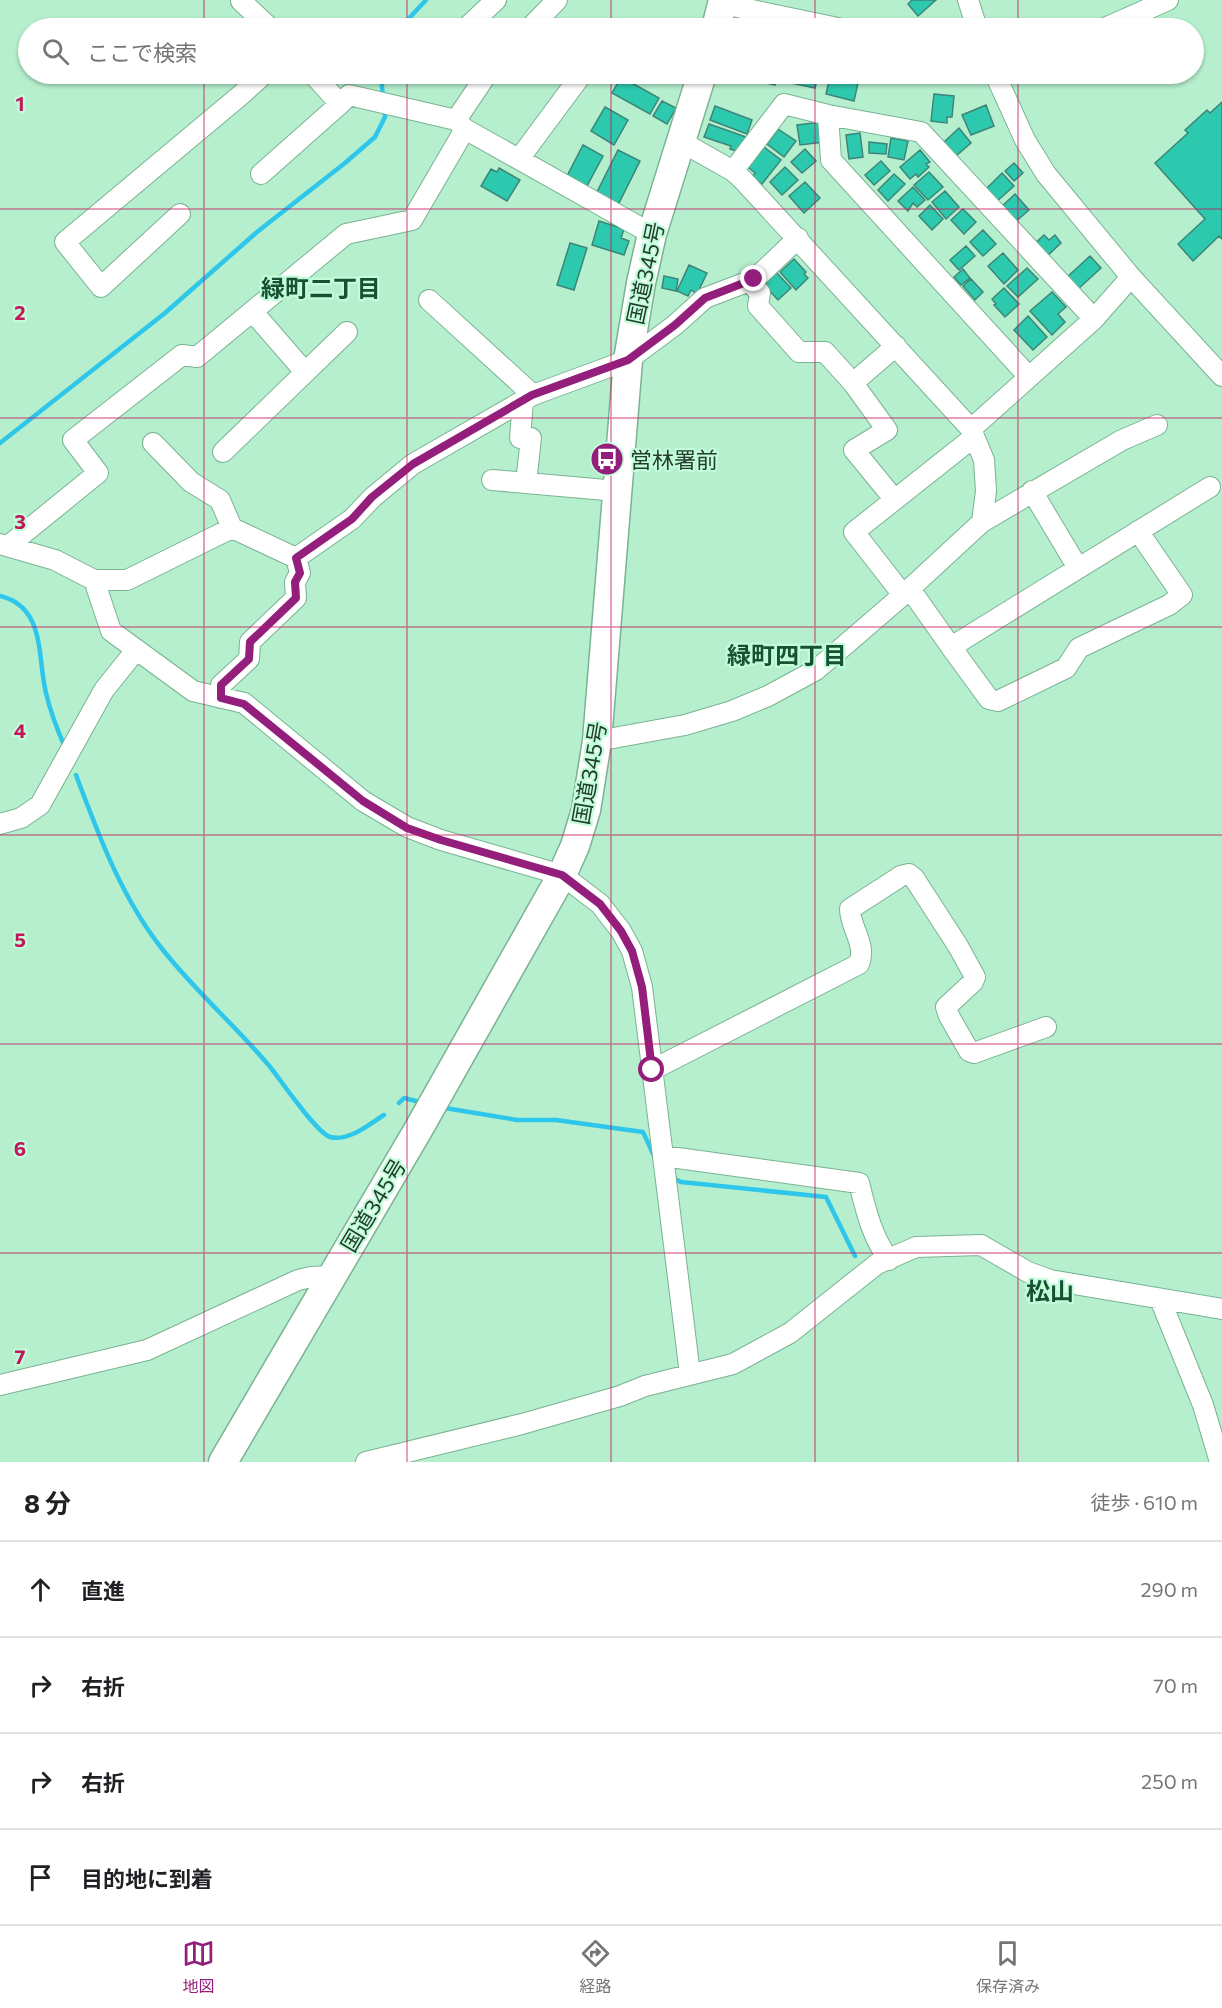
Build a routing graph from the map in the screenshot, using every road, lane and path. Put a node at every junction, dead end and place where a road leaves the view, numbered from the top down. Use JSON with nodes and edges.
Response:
{"nodes":[{"id":1,"x":496,"y":0,"type":"edge"},
{"id":2,"x":557,"y":0,"type":"edge"},
{"id":3,"x":968,"y":0,"type":"edge"},
{"id":4,"x":1168,"y":0,"type":"edge"},
{"id":5,"x":241,"y":1,"type":"edge"},
{"id":6,"x":720,"y":11,"type":"edge"},
{"id":7,"x":259,"y":18,"type":"edge"},
{"id":8,"x":477,"y":18,"type":"edge"},
{"id":9,"x":540,"y":18,"type":"edge"},
{"id":10,"x":769,"y":18,"type":"edge"},
{"id":11,"x":974,"y":18,"type":"edge"},
{"id":12,"x":1128,"y":18,"type":"edge"},
{"id":13,"x":253,"y":84,"type":"edge"},
{"id":14,"x":322,"y":84,"type":"edge"},
{"id":15,"x":482,"y":84,"type":"edge"},
{"id":16,"x":575,"y":84,"type":"edge"},
{"id":17,"x":699,"y":84,"type":"edge"},
{"id":18,"x":1000,"y":84,"type":"edge"},
{"id":19,"x":340,"y":104,"type":"junction"},
{"id":20,"x":828,"y":115,"type":"junction"},
{"id":21,"x":461,"y":124,"type":"junction"},
{"id":22,"x":680,"y":141,"type":"junction"},
{"id":23,"x":519,"y":159,"type":"junction"},
{"id":24,"x":733,"y":171,"type":"junction"},
{"id":25,"x":261,"y":174,"type":"dead end"},
{"id":26,"x":180,"y":214,"type":"dead end"},
{"id":27,"x":652,"y":234,"type":"junction"},
{"id":28,"x":798,"y":238,"type":"junction"},
{"id":29,"x":1131,"y":277,"type":"junction"},
{"id":30,"x":749,"y":281,"type":"junction"},
{"id":31,"x":429,"y":300,"type":"dead end"},
{"id":32,"x":253,"y":312,"type":"junction"},
{"id":33,"x":1094,"y":319,"type":"junction"},
{"id":34,"x":347,"y":332,"type":"dead end"},
{"id":35,"x":896,"y":346,"type":"junction"},
{"id":36,"x":628,"y":360,"type":"junction"},
{"id":37,"x":1219,"y":367,"type":"edge"},
{"id":38,"x":305,"y":372,"type":"junction"},
{"id":39,"x":1029,"y":377,"type":"junction"},
{"id":40,"x":853,"y":383,"type":"junction"},
{"id":41,"x":528,"y":398,"type":"junction"},
{"id":42,"x":1157,"y":424,"type":"dead end"},
{"id":43,"x":972,"y":433,"type":"junction"},
{"id":44,"x":153,"y":443,"type":"dead end"},
{"id":45,"x":223,"y":452,"type":"dead end"},
{"id":46,"x":492,"y":480,"type":"dead end"},
{"id":47,"x":526,"y":483,"type":"junction"},
{"id":48,"x":1210,"y":487,"type":"dead end"},
{"id":49,"x":617,"y":491,"type":"junction"},
{"id":50,"x":1032,"y":491,"type":"junction"},
{"id":51,"x":894,"y":499,"type":"junction"},
{"id":52,"x":982,"y":522,"type":"junction"},
{"id":53,"x":232,"y":528,"type":"junction"},
{"id":54,"x":1138,"y":531,"type":"junction"},
{"id":55,"x":4,"y":545,"type":"edge"},
{"id":56,"x":296,"y":558,"type":"junction"},
{"id":57,"x":1078,"y":568,"type":"junction"},
{"id":58,"x":94,"y":580,"type":"junction"},
{"id":59,"x":906,"y":592,"type":"junction"},
{"id":60,"x":951,"y":647,"type":"junction"},
{"id":61,"x":136,"y":650,"type":"junction"},
{"id":62,"x":221,"y":698,"type":"junction"},
{"id":63,"x":597,"y":741,"type":"junction"},
{"id":64,"x":0,"y":824,"type":"edge"},
{"id":65,"x":562,"y":875,"type":"junction"},
{"id":66,"x":1046,"y":1027,"type":"dead end"},
{"id":67,"x":652,"y":1070,"type":"junction"},
{"id":68,"x":663,"y":1156,"type":"junction"},
{"id":69,"x":889,"y":1260,"type":"junction"},
{"id":70,"x":331,"y":1276,"type":"junction"},
{"id":71,"x":1160,"y":1299,"type":"junction"},
{"id":72,"x":1222,"y":1309,"type":"edge"},
{"id":73,"x":690,"y":1374,"type":"junction"},
{"id":74,"x":0,"y":1385,"type":"edge"},
{"id":75,"x":223,"y":1462,"type":"edge"},
{"id":76,"x":366,"y":1462,"type":"edge"},
{"id":77,"x":1220,"y":1462,"type":"edge"}],
"edges":[{"from":1,"to":8,"type":"street"},
{"from":2,"to":9,"type":"street"},
{"from":3,"to":11,"type":"street"},
{"from":4,"to":12,"type":"street"},
{"from":5,"to":7,"type":"street"},
{"from":6,"to":10,"type":"street"},
{"from":13,"to":26,"type":"street"},
{"from":14,"to":19,"type":"street"},
{"from":15,"to":21,"type":"street"},
{"from":16,"to":23,"type":"street"},
{"from":17,"to":22,"type":"highway","name":"国道345号"},
{"from":18,"to":29,"type":"street"},
{"from":19,"to":21,"type":"street"},
{"from":19,"to":25,"type":"street"},
{"from":20,"to":24,"type":"street"},
{"from":20,"to":33,"type":"street"},
{"from":20,"to":39,"type":"street"},
{"from":21,"to":23,"type":"street"},
{"from":21,"to":32,"type":"street"},
{"from":22,"to":24,"type":"street"},
{"from":22,"to":27,"type":"highway","name":"国道345号"},
{"from":23,"to":27,"type":"street"},
{"from":24,"to":28,"type":"street"},
{"from":27,"to":36,"type":"highway","name":"国道345号"},
{"from":28,"to":30,"type":"street"},
{"from":28,"to":35,"type":"street"},
{"from":29,"to":33,"type":"street"},
{"from":29,"to":37,"type":"street"},
{"from":30,"to":36,"type":"street"},
{"from":30,"to":40,"type":"street"},
{"from":31,"to":41,"type":"street"},
{"from":32,"to":38,"type":"street"},
{"from":32,"to":55,"type":"street"},
{"from":33,"to":39,"type":"street"},
{"from":34,"to":38,"type":"street"},
{"from":35,"to":40,"type":"street"},
{"from":35,"to":43,"type":"street"},
{"from":36,"to":41,"type":"street"},
{"from":36,"to":49,"type":"highway","name":"国道345号"},
{"from":38,"to":45,"type":"street"},
{"from":39,"to":43,"type":"street"},
{"from":40,"to":51,"type":"street"},
{"from":41,"to":47,"type":"street"},
{"from":41,"to":56,"type":"street"},
{"from":42,"to":50,"type":"street"},
{"from":43,"to":51,"type":"street"},
{"from":43,"to":52,"type":"street"},
{"from":44,"to":53,"type":"street"},
{"from":46,"to":47,"type":"street"},
{"from":47,"to":49,"type":"street"},
{"from":48,"to":54,"type":"street"},
{"from":49,"to":63,"type":"highway","name":"国道345号"},
{"from":50,"to":52,"type":"street"},
{"from":50,"to":57,"type":"street"},
{"from":51,"to":59,"type":"street"},
{"from":52,"to":59,"type":"street"},
{"from":53,"to":56,"type":"street"},
{"from":53,"to":58,"type":"street"},
{"from":54,"to":57,"type":"street"},
{"from":54,"to":60,"type":"street"},
{"from":55,"to":58,"type":"street"},
{"from":56,"to":62,"type":"street"},
{"from":57,"to":60,"type":"street"},
{"from":58,"to":61,"type":"street"},
{"from":59,"to":60,"type":"street"},
{"from":59,"to":63,"type":"street"},
{"from":61,"to":62,"type":"street"},
{"from":61,"to":64,"type":"street"},
{"from":62,"to":65,"type":"street"},
{"from":63,"to":65,"type":"highway","name":"国道345号"},
{"from":65,"to":67,"type":"street"},
{"from":65,"to":70,"type":"highway","name":"国道345号"},
{"from":66,"to":67,"type":"street"},
{"from":67,"to":68,"type":"street"},
{"from":68,"to":69,"type":"street"},
{"from":68,"to":73,"type":"street"},
{"from":69,"to":71,"type":"street"},
{"from":69,"to":73,"type":"street"},
{"from":70,"to":74,"type":"street"},
{"from":70,"to":75,"type":"highway","name":"国道345号"},
{"from":71,"to":72,"type":"street"},
{"from":71,"to":77,"type":"street"},
{"from":73,"to":76,"type":"street"}]}
